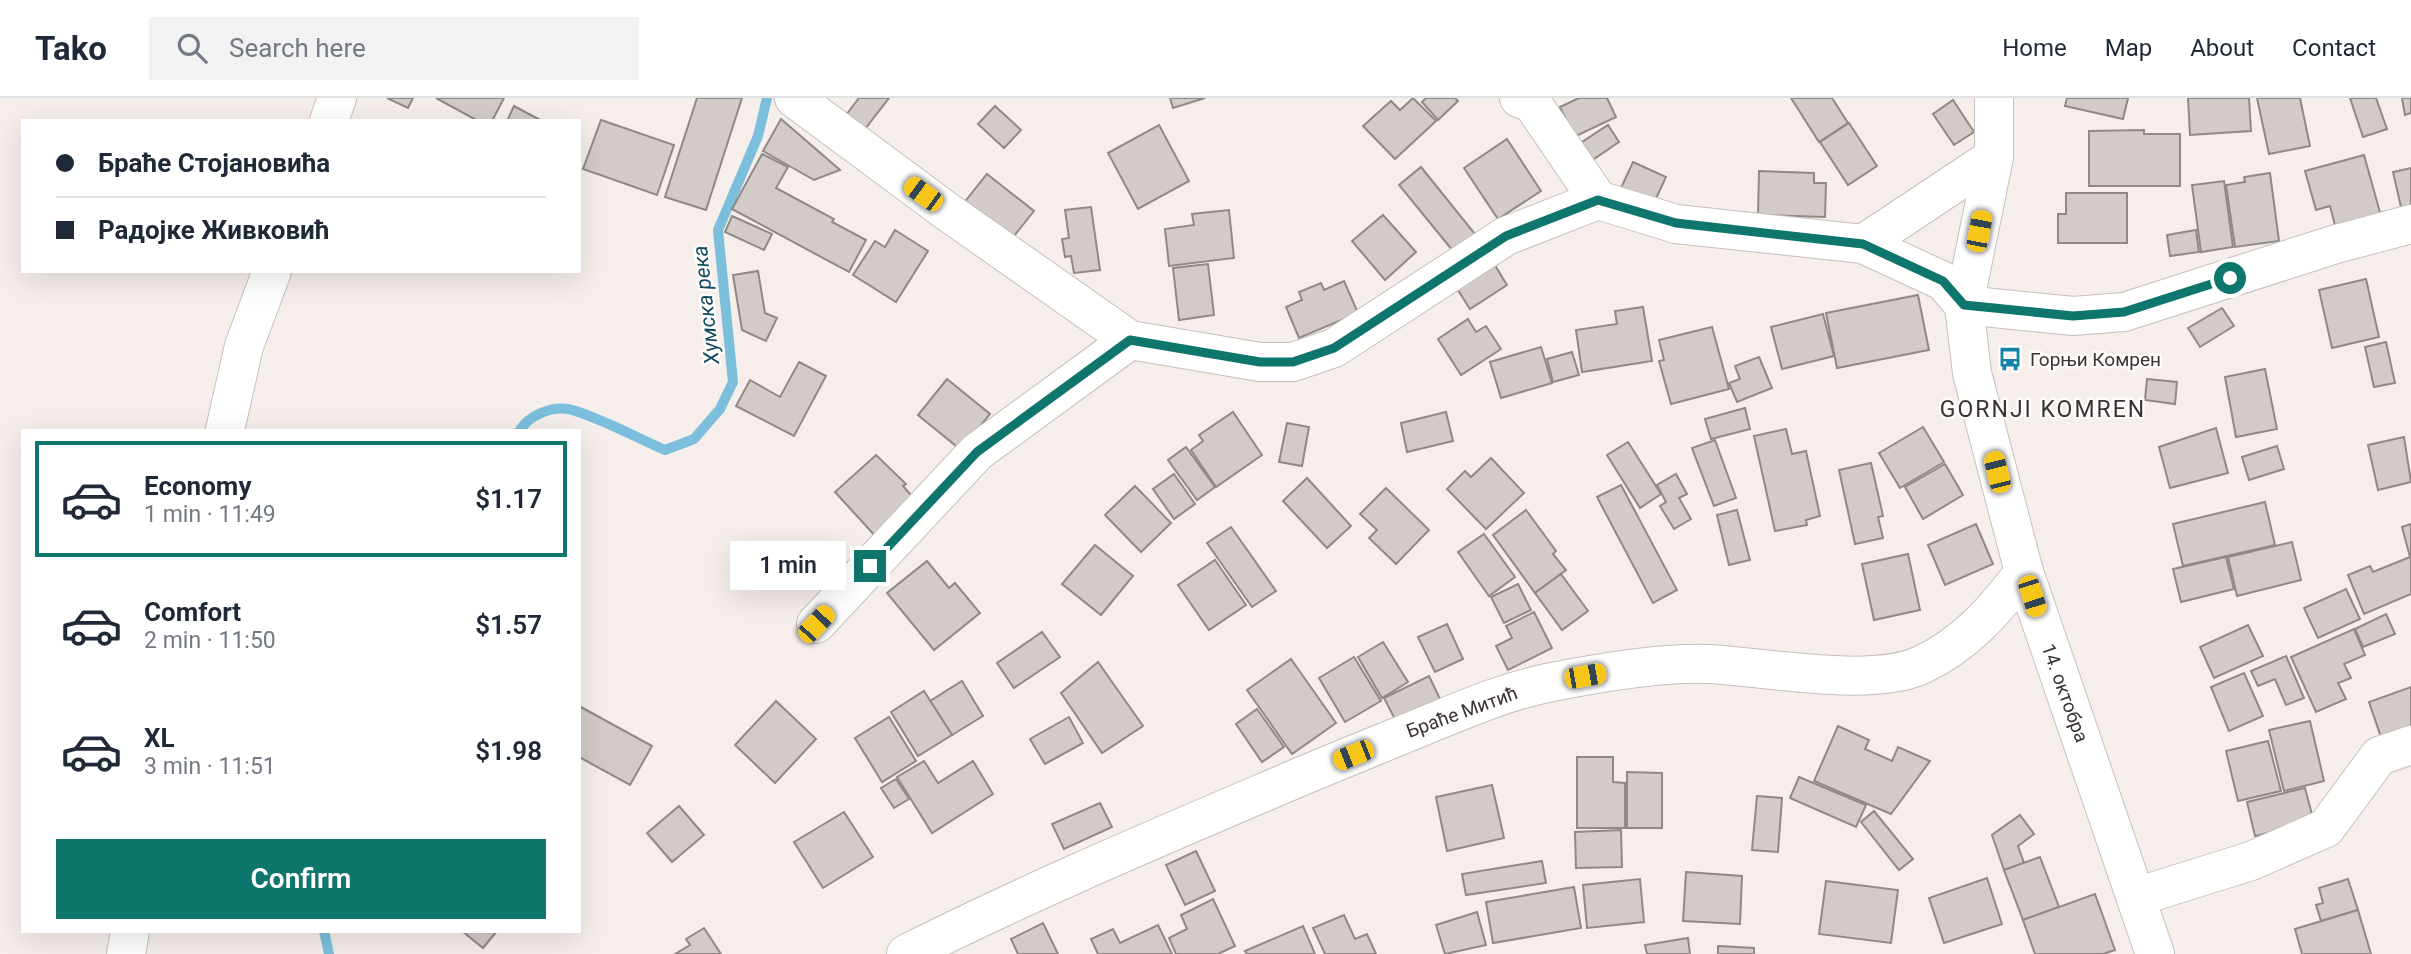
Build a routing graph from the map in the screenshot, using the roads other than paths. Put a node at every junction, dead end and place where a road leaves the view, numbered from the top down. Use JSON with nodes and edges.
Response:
{"nodes":[{"id":1,"x":337,"y":98,"type":"edge"},
{"id":2,"x":794,"y":98,"type":"edge"},
{"id":3,"x":1519,"y":98,"type":"edge"},
{"id":4,"x":1994,"y":98,"type":"edge"},
{"id":5,"x":330,"y":119,"type":"edge"},
{"id":6,"x":1994,"y":157,"type":"junction"},
{"id":7,"x":1598,"y":200,"type":"junction"},
{"id":8,"x":2411,"y":224,"type":"edge"},
{"id":9,"x":1863,"y":244,"type":"junction"},
{"id":10,"x":271,"y":273,"type":"edge"},
{"id":11,"x":1964,"y":305,"type":"junction"},
{"id":12,"x":1130,"y":340,"type":"junction"},
{"id":13,"x":225,"y":429,"type":"edge"},
{"id":14,"x":2024,"y":572,"type":"junction"},
{"id":15,"x":816,"y":624,"type":"dead end"},
{"id":16,"x":2411,"y":745,"type":"edge"},
{"id":17,"x":2136,"y":897,"type":"junction"},
{"id":18,"x":130,"y":933,"type":"edge"},
{"id":19,"x":126,"y":954,"type":"edge"},
{"id":20,"x":906,"y":954,"type":"edge"},
{"id":21,"x":2155,"y":954,"type":"edge"}],
"edges":[{"from":1,"to":5,"type":"street"},
{"from":2,"to":12,"type":"street"},
{"from":3,"to":7,"type":"street"},
{"from":4,"to":6,"type":"street","name":"14. октобра"},
{"from":6,"to":9,"type":"street"},
{"from":6,"to":11,"type":"street","name":"14. октобра"},
{"from":7,"to":9,"type":"street"},
{"from":7,"to":12,"type":"street"},
{"from":8,"to":11,"type":"street"},
{"from":9,"to":11,"type":"street"},
{"from":10,"to":13,"type":"street"},
{"from":11,"to":14,"type":"street","name":"14. октобра"},
{"from":12,"to":15,"type":"street"},
{"from":14,"to":17,"type":"street","name":"14. октобра"},
{"from":14,"to":20,"type":"street","name":"Браће Митић"},
{"from":16,"to":17,"type":"street"},
{"from":17,"to":21,"type":"street","name":"14. октобра"},
{"from":18,"to":19,"type":"street"}]}
